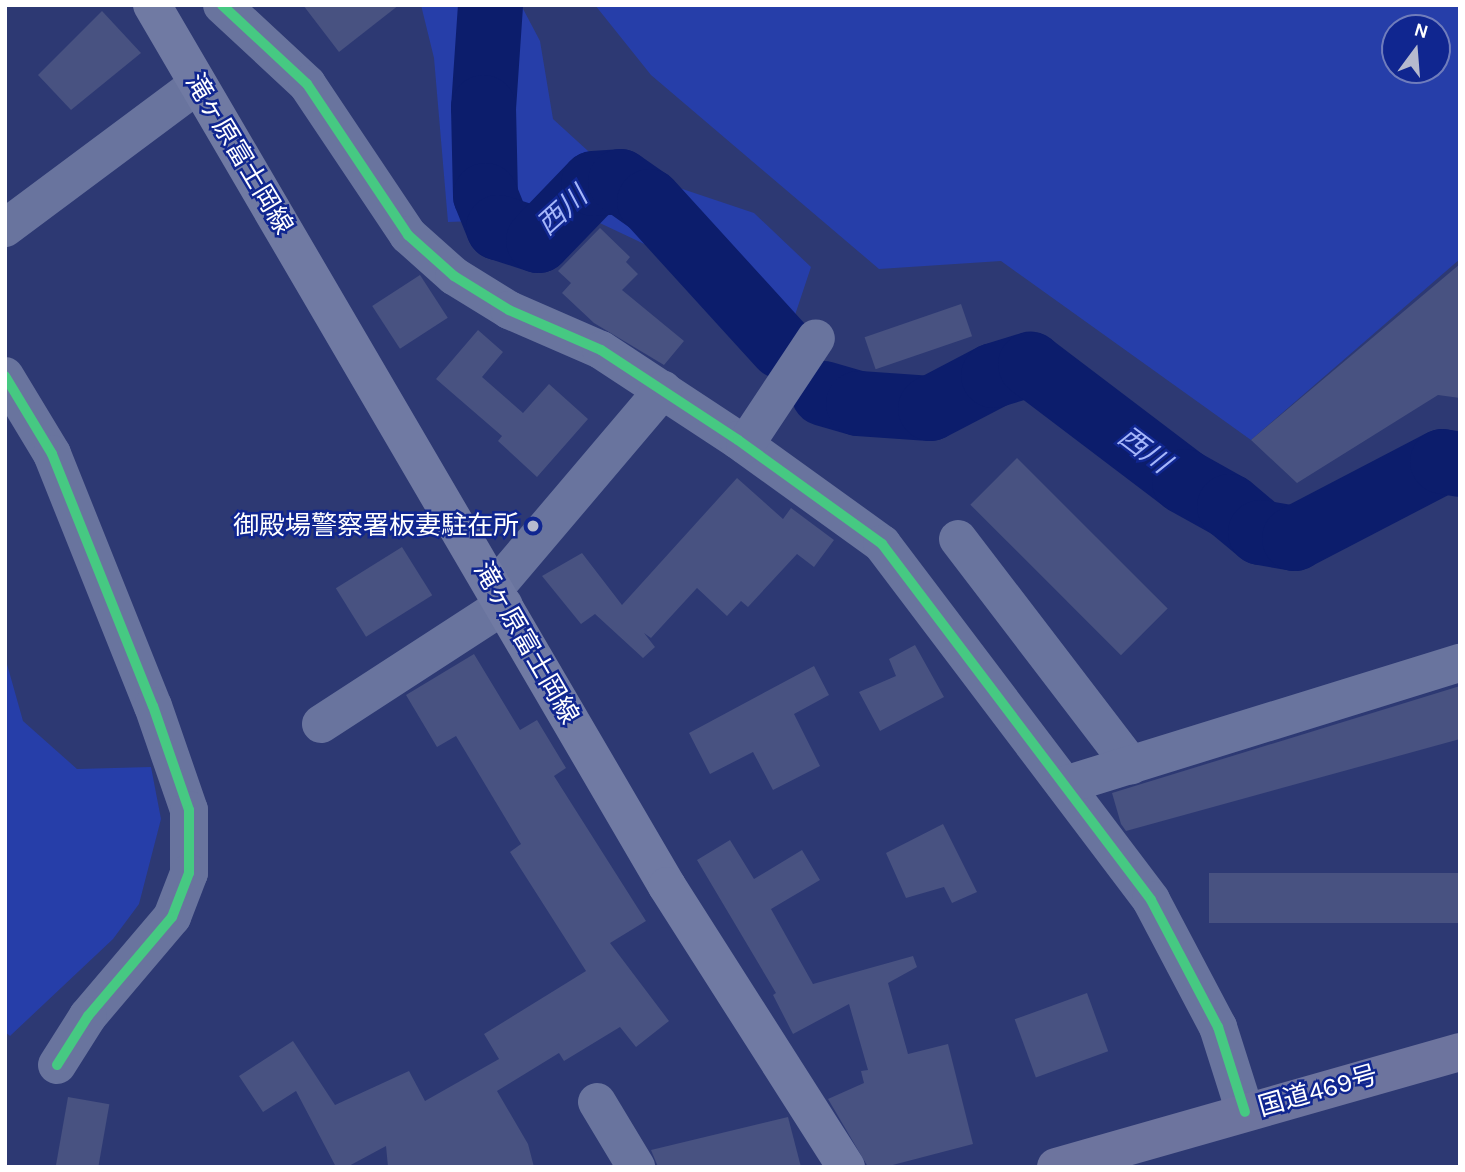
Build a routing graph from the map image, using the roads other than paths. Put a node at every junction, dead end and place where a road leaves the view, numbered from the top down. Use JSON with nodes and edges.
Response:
{"nodes":[{"id":1,"x":152,"y":5,"type":"edge"},
{"id":2,"x":222,"y":5,"type":"edge"},
{"id":3,"x":197,"y":85,"type":"junction"},
{"id":4,"x":5,"y":228,"type":"edge"},
{"id":5,"x":816,"y":338,"type":"dead end"},
{"id":6,"x":5,"y":376,"type":"edge"},
{"id":7,"x":663,"y":390,"type":"junction"},
{"id":8,"x":745,"y":445,"type":"junction"},
{"id":9,"x":958,"y":539,"type":"dead end"},
{"id":10,"x":500,"y":597,"type":"junction"},
{"id":11,"x":1460,"y":663,"type":"edge"},
{"id":12,"x":321,"y":724,"type":"dead end"},
{"id":13,"x":1131,"y":765,"type":"junction"},
{"id":14,"x":1065,"y":785,"type":"junction"},
{"id":15,"x":1460,"y":1052,"type":"edge"},
{"id":16,"x":57,"y":1065,"type":"dead end"},
{"id":17,"x":597,"y":1102,"type":"dead end"},
{"id":18,"x":1245,"y":1112,"type":"junction"},
{"id":19,"x":636,"y":1167,"type":"edge"},
{"id":20,"x":846,"y":1167,"type":"edge"},
{"id":21,"x":1056,"y":1167,"type":"edge"}],
"edges":[{"from":1,"to":3,"type":"main road","name":"滝ヶ原富士岡線"},
{"from":2,"to":7,"type":"street"},
{"from":3,"to":4,"type":"street"},
{"from":3,"to":10,"type":"main road","name":"滝ヶ原富士岡線"},
{"from":5,"to":8,"type":"street"},
{"from":6,"to":16,"type":"street"},
{"from":7,"to":8,"type":"street"},
{"from":7,"to":10,"type":"street"},
{"from":8,"to":14,"type":"street"},
{"from":9,"to":13,"type":"street"},
{"from":10,"to":12,"type":"street"},
{"from":10,"to":20,"type":"main road","name":"滝ヶ原富士岡線"},
{"from":11,"to":13,"type":"street"},
{"from":13,"to":14,"type":"street"},
{"from":14,"to":18,"type":"street"},
{"from":15,"to":18,"type":"highway","name":"国道469号"},
{"from":17,"to":19,"type":"street"},
{"from":18,"to":21,"type":"highway","name":"国道469号"}]}
